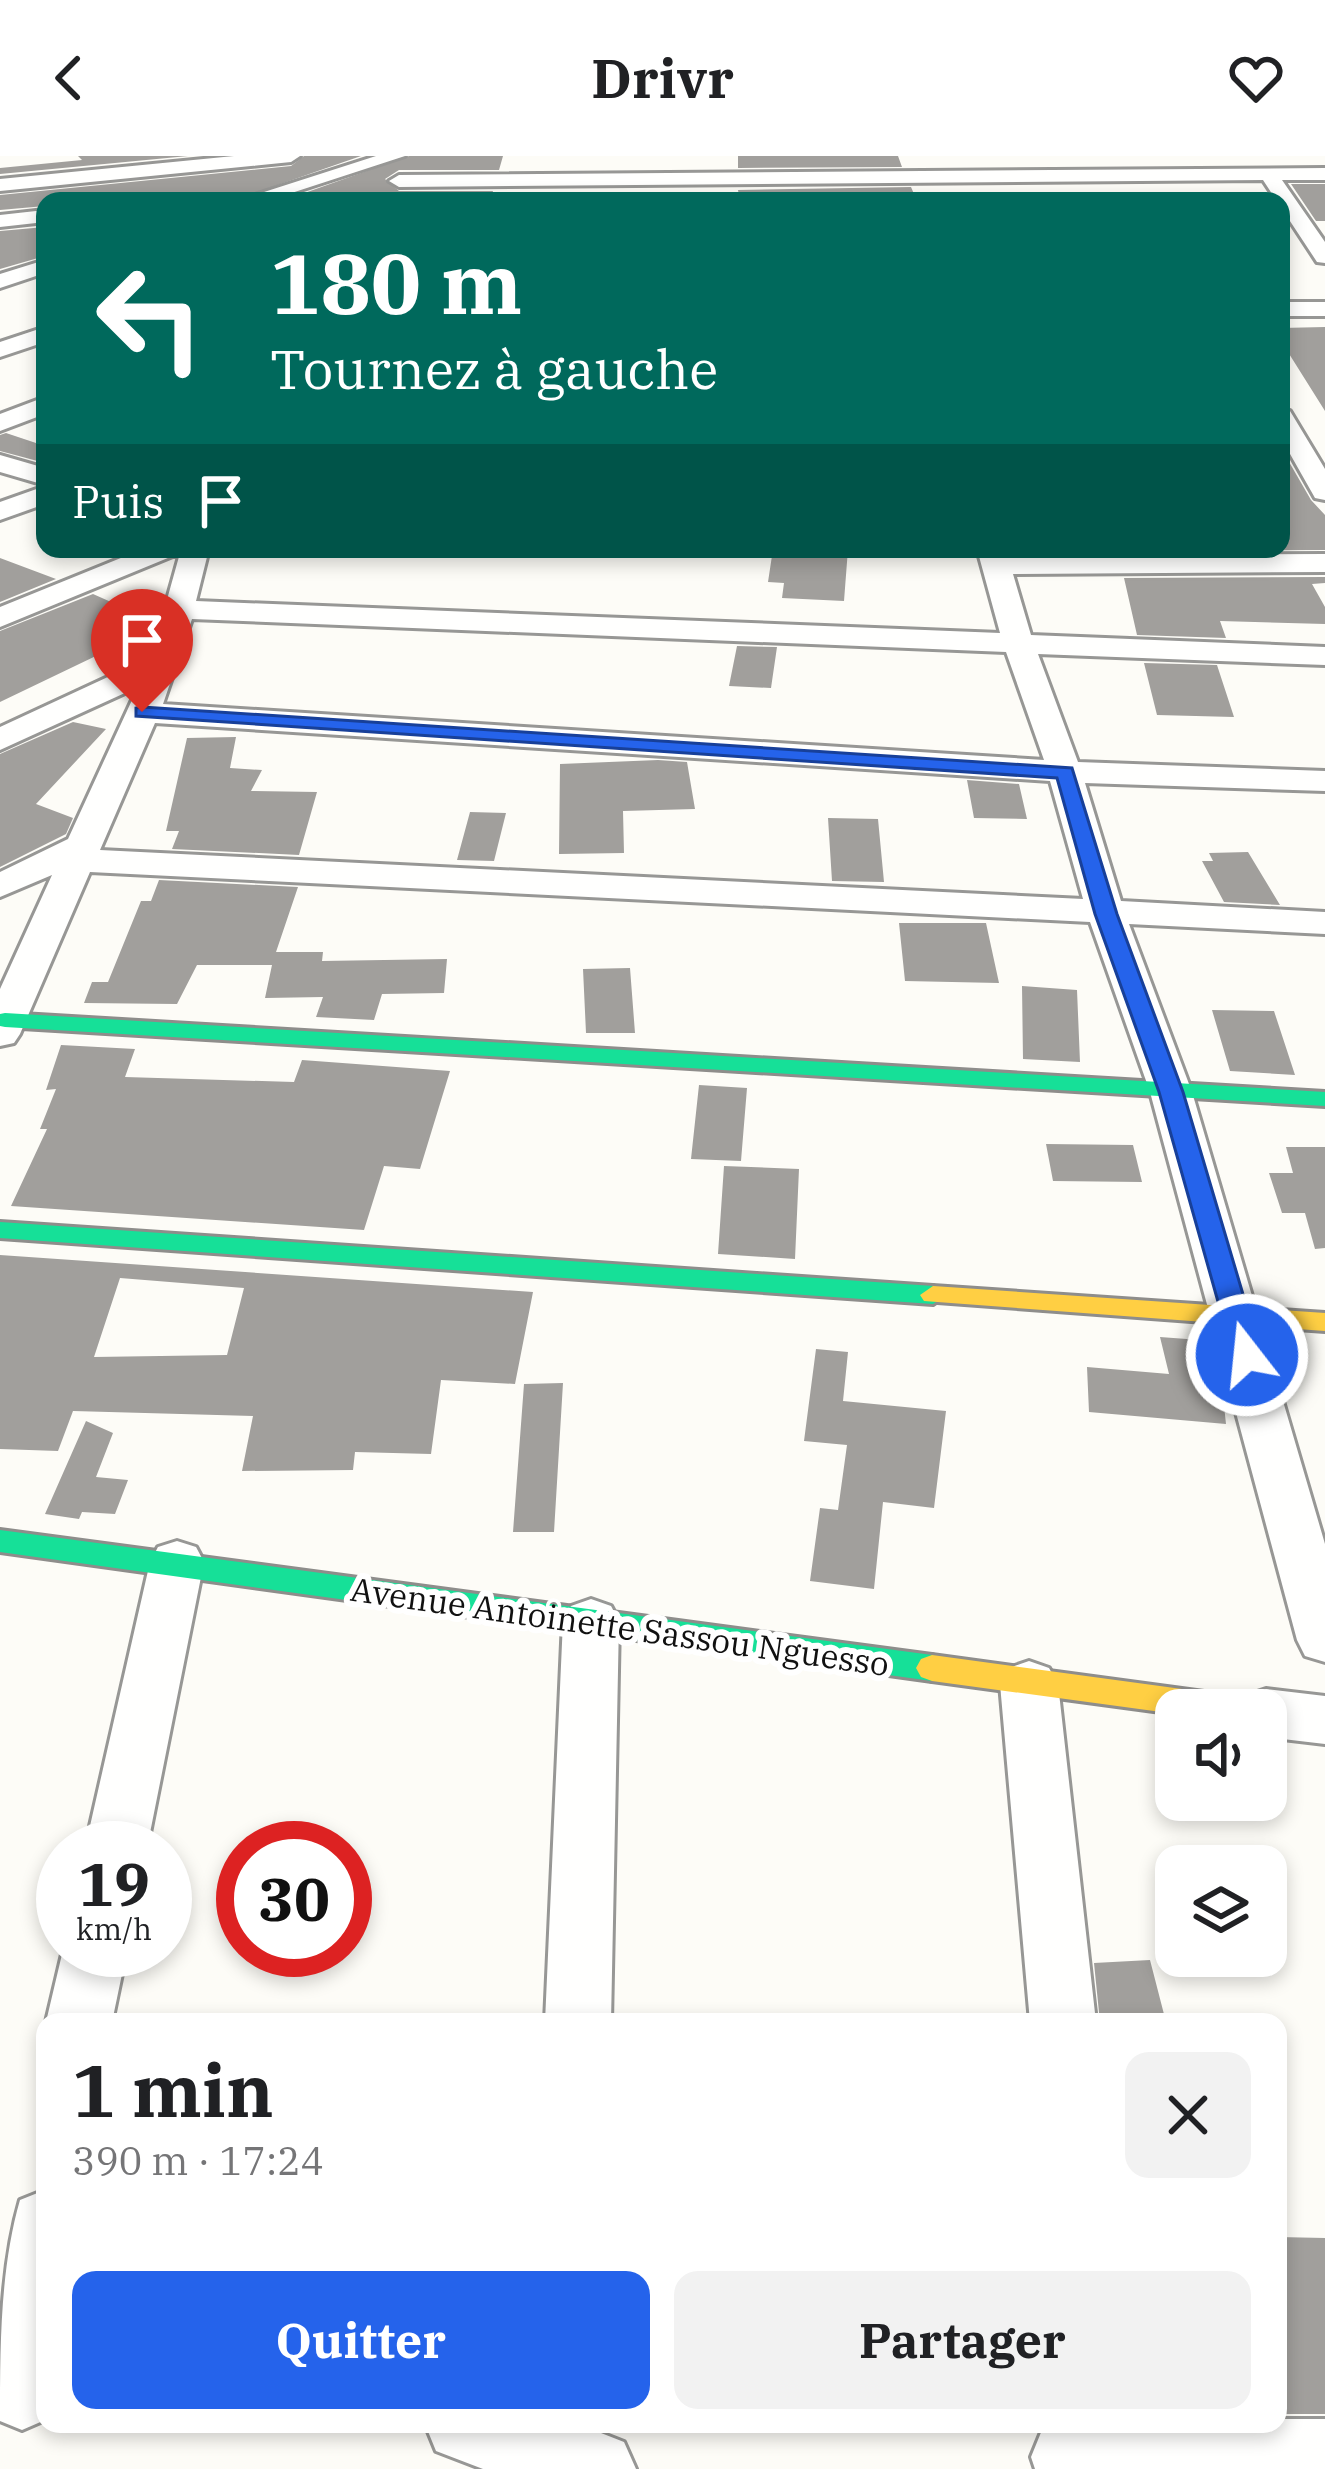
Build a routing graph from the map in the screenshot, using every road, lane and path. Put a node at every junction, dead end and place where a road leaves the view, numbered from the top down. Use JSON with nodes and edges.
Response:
{"nodes":[{"id":1,"x":73,"y":156,"type":"edge"},
{"id":2,"x":291,"y":156,"type":"edge"},
{"id":3,"x":396,"y":156,"type":"edge"},
{"id":4,"x":412,"y":156,"type":"edge"},
{"id":5,"x":592,"y":156,"type":"edge"},
{"id":6,"x":800,"y":156,"type":"edge"},
{"id":7,"x":923,"y":156,"type":"edge"},
{"id":8,"x":1009,"y":166,"type":"edge"},
{"id":9,"x":1325,"y":174,"type":"edge"},
{"id":10,"x":1269,"y":175,"type":"junction"},
{"id":11,"x":88,"y":177,"type":"junction"},
{"id":12,"x":932,"y":177,"type":"junction"},
{"id":13,"x":1143,"y":177,"type":"junction"},
{"id":14,"x":0,"y":184,"type":"edge"},
{"id":15,"x":805,"y":190,"type":"edge"},
{"id":16,"x":395,"y":191,"type":"edge"},
{"id":17,"x":545,"y":191,"type":"edge"},
{"id":18,"x":677,"y":191,"type":"edge"},
{"id":19,"x":100,"y":192,"type":"edge"},
{"id":20,"x":276,"y":192,"type":"edge"},
{"id":21,"x":937,"y":192,"type":"edge"},
{"id":22,"x":1152,"y":192,"type":"edge"},
{"id":23,"x":1281,"y":192,"type":"edge"},
{"id":24,"x":1290,"y":206,"type":"edge"},
{"id":25,"x":36,"y":217,"type":"edge"},
{"id":26,"x":0,"y":221,"type":"edge"},
{"id":27,"x":1325,"y":257,"type":"edge"},
{"id":28,"x":36,"y":258,"type":"edge"},
{"id":29,"x":0,"y":261,"type":"edge"},
{"id":30,"x":36,"y":269,"type":"edge"},
{"id":31,"x":0,"y":281,"type":"edge"},
{"id":32,"x":1325,"y":309,"type":"edge"},
{"id":33,"x":1290,"y":310,"type":"edge"},
{"id":34,"x":36,"y":337,"type":"edge"},
{"id":35,"x":0,"y":350,"type":"edge"},
{"id":36,"x":36,"y":408,"type":"edge"},
{"id":37,"x":0,"y":422,"type":"edge"},
{"id":38,"x":1290,"y":435,"type":"edge"},
{"id":39,"x":0,"y":463,"type":"edge"},
{"id":40,"x":36,"y":474,"type":"edge"},
{"id":41,"x":1318,"y":496,"type":"edge"},
{"id":42,"x":36,"y":498,"type":"edge"},
{"id":43,"x":0,"y":512,"type":"edge"},
{"id":44,"x":146,"y":558,"type":"edge"},
{"id":45,"x":192,"y":558,"type":"edge"},
{"id":46,"x":994,"y":558,"type":"edge"},
{"id":47,"x":1049,"y":558,"type":"edge"},
{"id":48,"x":1325,"y":563,"type":"edge"},
{"id":49,"x":178,"y":609,"type":"junction"},
{"id":50,"x":0,"y":618,"type":"edge"},
{"id":51,"x":1018,"y":645,"type":"junction"},
{"id":52,"x":1325,"y":656,"type":"edge"},
{"id":53,"x":165,"y":662,"type":"junction"},
{"id":54,"x":142,"y":712,"type":"junction"},
{"id":55,"x":0,"y":740,"type":"edge"},
{"id":56,"x":1065,"y":772,"type":"junction"},
{"id":57,"x":1325,"y":781,"type":"edge"},
{"id":58,"x":80,"y":853,"type":"junction"},
{"id":59,"x":0,"y":886,"type":"edge"},
{"id":60,"x":1106,"y":914,"type":"junction"},
{"id":61,"x":1325,"y":922,"type":"edge"},
{"id":62,"x":3,"y":1027,"type":"edge"},
{"id":63,"x":1171,"y":1092,"type":"junction"},
{"id":64,"x":1325,"y":1099,"type":"edge"},
{"id":65,"x":0,"y":1230,"type":"edge"},
{"id":66,"x":1236,"y":1315,"type":"junction"},
{"id":67,"x":1325,"y":1322,"type":"edge"},
{"id":68,"x":0,"y":1541,"type":"edge"},
{"id":69,"x":177,"y":1562,"type":"junction"},
{"id":70,"x":591,"y":1621,"type":"junction"},
{"id":71,"x":1325,"y":1640,"type":"edge"},
{"id":72,"x":1029,"y":1684,"type":"junction"},
{"id":73,"x":1155,"y":1699,"type":"edge"},
{"id":74,"x":1287,"y":1715,"type":"edge"},
{"id":75,"x":1325,"y":1720,"type":"edge"},
{"id":76,"x":122,"y":1821,"type":"edge"},
{"id":77,"x":89,"y":1977,"type":"edge"},
{"id":78,"x":82,"y":2013,"type":"edge"},
{"id":79,"x":578,"y":2013,"type":"edge"},
{"id":80,"x":1062,"y":2013,"type":"edge"},
{"id":81,"x":36,"y":2291,"type":"edge"},
{"id":82,"x":22,"y":2393,"type":"edge"},
{"id":83,"x":503,"y":2433,"type":"edge"},
{"id":84,"x":575,"y":2449,"type":"edge"},
{"id":85,"x":1071,"y":2450,"type":"edge"},
{"id":86,"x":1325,"y":2457,"type":"edge"}],
"edges":[{"from":1,"to":11,"type":"street"},
{"from":2,"to":11,"type":"street"},
{"from":3,"to":20,"type":"street"},
{"from":4,"to":16,"type":"street"},
{"from":5,"to":17,"type":"street"},
{"from":6,"to":15,"type":"street"},
{"from":7,"to":12,"type":"street"},
{"from":8,"to":12,"type":"street"},
{"from":8,"to":13,"type":"street"},
{"from":9,"to":10,"type":"street"},
{"from":10,"to":13,"type":"street"},
{"from":10,"to":23,"type":"street"},
{"from":11,"to":14,"type":"street"},
{"from":11,"to":19,"type":"street"},
{"from":12,"to":15,"type":"street"},
{"from":12,"to":21,"type":"street"},
{"from":13,"to":22,"type":"street"},
{"from":15,"to":18,"type":"street"},
{"from":16,"to":17,"type":"street"},
{"from":17,"to":18,"type":"street"},
{"from":24,"to":27,"type":"street"},
{"from":25,"to":26,"type":"street"},
{"from":28,"to":29,"type":"street"},
{"from":30,"to":31,"type":"street"},
{"from":32,"to":33,"type":"street"},
{"from":34,"to":35,"type":"street"},
{"from":36,"to":37,"type":"street"},
{"from":38,"to":41,"type":"street"},
{"from":39,"to":40,"type":"street"},
{"from":42,"to":43,"type":"street"},
{"from":44,"to":50,"type":"street"},
{"from":45,"to":49,"type":"street"},
{"from":46,"to":51,"type":"street"},
{"from":47,"to":48,"type":"street"},
{"from":49,"to":51,"type":"street"},
{"from":49,"to":53,"type":"street"},
{"from":51,"to":52,"type":"street"},
{"from":51,"to":56,"type":"street"},
{"from":53,"to":54,"type":"street"},
{"from":53,"to":55,"type":"street"},
{"from":54,"to":56,"type":"street"},
{"from":54,"to":58,"type":"street"},
{"from":56,"to":57,"type":"street"},
{"from":56,"to":60,"type":"street"},
{"from":58,"to":59,"type":"street"},
{"from":58,"to":60,"type":"street"},
{"from":58,"to":62,"type":"street"},
{"from":60,"to":61,"type":"street"},
{"from":60,"to":63,"type":"street"},
{"from":62,"to":63,"type":"street"},
{"from":63,"to":64,"type":"street"},
{"from":63,"to":66,"type":"street"},
{"from":65,"to":66,"type":"street"},
{"from":66,"to":67,"type":"street"},
{"from":66,"to":71,"type":"street"},
{"from":68,"to":69,"type":"street","name":"Avenue Antoinette Sassou Nguesso"},
{"from":69,"to":70,"type":"street","name":"Avenue Antoinette Sassou Nguesso"},
{"from":69,"to":76,"type":"street"},
{"from":70,"to":72,"type":"street","name":"Avenue Antoinette Sassou Nguesso"},
{"from":70,"to":79,"type":"street"},
{"from":72,"to":73,"type":"street","name":"Avenue Antoinette Sassou Nguesso"},
{"from":72,"to":80,"type":"street"},
{"from":74,"to":75,"type":"street"},
{"from":77,"to":78,"type":"street"},
{"from":81,"to":82,"type":"street"},
{"from":83,"to":84,"type":"street"},
{"from":85,"to":86,"type":"street"}]}
